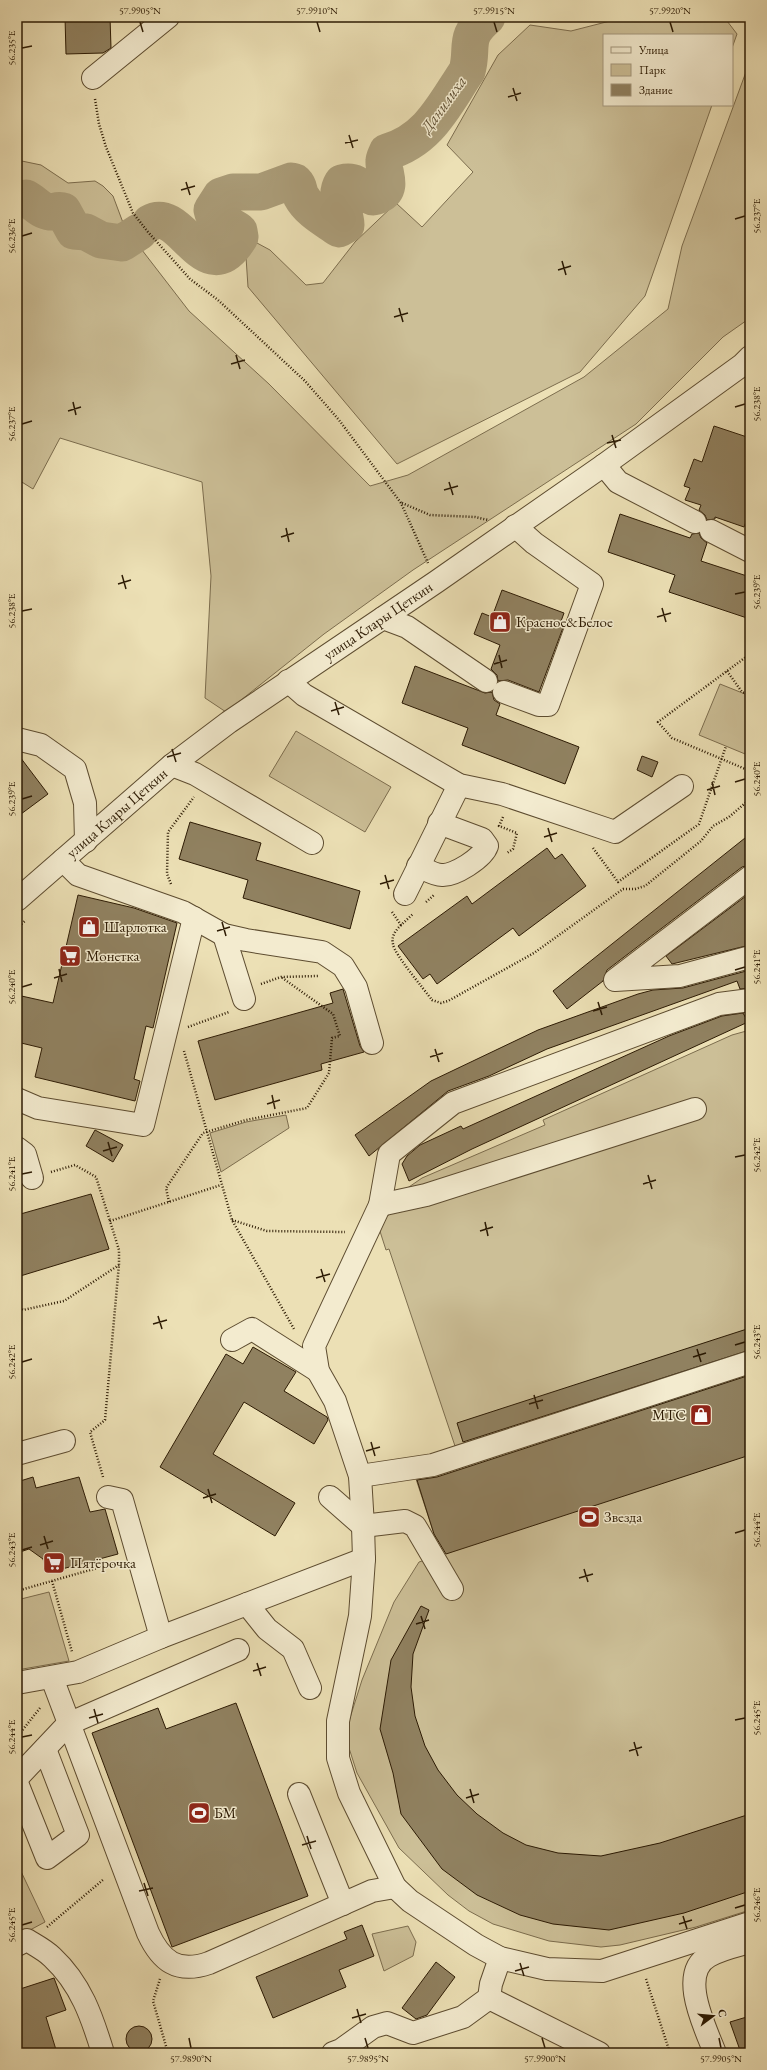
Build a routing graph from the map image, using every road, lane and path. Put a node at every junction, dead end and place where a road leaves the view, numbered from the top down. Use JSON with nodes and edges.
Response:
{"nodes":[{"id":1,"x":168,"y":17,"type":"edge"},
{"id":2,"x":93,"y":78,"type":"joint"},
{"id":3,"x":747,"y":365,"type":"edge"},
{"id":4,"x":604,"y":465,"type":"junction"},
{"id":5,"x":401,"y":503,"type":"junction"},
{"id":6,"x":515,"y":526,"type":"junction"},
{"id":7,"x":750,"y":551,"type":"edge"},
{"id":8,"x":436,"y":582,"type":"junction"},
{"id":9,"x":383,"y":618,"type":"junction"},
{"id":10,"x":750,"y":654,"type":"edge"},
{"id":11,"x":727,"y":671,"type":"junction"},
{"id":12,"x":288,"y":681,"type":"junction"},
{"id":13,"x":750,"y":695,"type":"edge"},
{"id":14,"x":17,"y":739,"type":"edge"},
{"id":15,"x":172,"y":765,"type":"junction"},
{"id":16,"x":750,"y":771,"type":"edge"},
{"id":17,"x":458,"y":785,"type":"junction"},
{"id":18,"x":682,"y":786,"type":"dead end"},
{"id":19,"x":195,"y":796,"type":"dead end"},
{"id":20,"x":750,"y":798,"type":"edge"},
{"id":21,"x":439,"y":823,"type":"junction"},
{"id":22,"x":502,"y":826,"type":"dead end"},
{"id":23,"x":515,"y":832,"type":"dead end"},
{"id":24,"x":86,"y":841,"type":"junction"},
{"id":25,"x":312,"y":843,"type":"dead end"},
{"id":26,"x":63,"y":860,"type":"junction"},
{"id":27,"x":418,"y":866,"type":"junction"},
{"id":28,"x":750,"y":877,"type":"edge"},
{"id":29,"x":27,"y":880,"type":"edge"},
{"id":30,"x":405,"y":894,"type":"dead end"},
{"id":31,"x":17,"y":900,"type":"edge"},
{"id":32,"x":189,"y":915,"type":"junction"},
{"id":33,"x":401,"y":925,"type":"dead end"},
{"id":34,"x":224,"y":935,"type":"junction"},
{"id":35,"x":750,"y":957,"type":"edge"},
{"id":36,"x":281,"y":977,"type":"dead end"},
{"id":37,"x":244,"y":999,"type":"dead end"},
{"id":38,"x":750,"y":1000,"type":"edge"},
{"id":39,"x":372,"y":1043,"type":"dead end"},
{"id":40,"x":162,"y":1049,"type":"junction"},
{"id":41,"x":17,"y":1099,"type":"edge"},
{"id":42,"x":695,"y":1109,"type":"dead end"},
{"id":43,"x":206,"y":1132,"type":"junction"},
{"id":44,"x":17,"y":1148,"type":"edge"},
{"id":45,"x":32,"y":1178,"type":"joint"},
{"id":46,"x":222,"y":1185,"type":"junction"},
{"id":47,"x":169,"y":1202,"type":"junction"},
{"id":48,"x":380,"y":1205,"type":"junction"},
{"id":49,"x":232,"y":1220,"type":"junction"},
{"id":50,"x":110,"y":1221,"type":"junction"},
{"id":51,"x":368,"y":1232,"type":"junction"},
{"id":52,"x":119,"y":1264,"type":"junction"},
{"id":53,"x":17,"y":1306,"type":"edge"},
{"id":54,"x":294,"y":1330,"type":"dead end"},
{"id":55,"x":232,"y":1340,"type":"dead end"},
{"id":56,"x":750,"y":1362,"type":"edge"},
{"id":57,"x":318,"y":1371,"type":"junction"},
{"id":58,"x":64,"y":1441,"type":"dead end"},
{"id":59,"x":17,"y":1454,"type":"edge"},
{"id":60,"x":360,"y":1476,"type":"junction"},
{"id":61,"x":108,"y":1497,"type":"joint"},
{"id":62,"x":330,"y":1498,"type":"dead end"},
{"id":63,"x":363,"y":1526,"type":"junction"},
{"id":64,"x":364,"y":1560,"type":"junction"},
{"id":65,"x":122,"y":1561,"type":"dead end"},
{"id":66,"x":52,"y":1581,"type":"junction"},
{"id":67,"x":452,"y":1589,"type":"dead end"},
{"id":68,"x":17,"y":1591,"type":"edge"},
{"id":69,"x":247,"y":1604,"type":"junction"},
{"id":70,"x":161,"y":1637,"type":"junction"},
{"id":71,"x":238,"y":1650,"type":"dead end"},
{"id":72,"x":78,"y":1672,"type":"junction"},
{"id":73,"x":17,"y":1683,"type":"edge"},
{"id":74,"x":54,"y":1683,"type":"junction"},
{"id":75,"x":310,"y":1688,"type":"dead end"},
{"id":76,"x":68,"y":1724,"type":"junction"},
{"id":77,"x":17,"y":1737,"type":"edge"},
{"id":78,"x":45,"y":1749,"type":"junction"},
{"id":79,"x":17,"y":1778,"type":"edge"},
{"id":80,"x":17,"y":1783,"type":"edge"},
{"id":81,"x":300,"y":1794,"type":"dead end"},
{"id":82,"x":122,"y":1865,"type":"junction"},
{"id":83,"x":395,"y":1887,"type":"junction"},
{"id":84,"x":343,"y":1904,"type":"junction"},
{"id":85,"x":750,"y":1923,"type":"edge"},
{"id":86,"x":22,"y":1942,"type":"edge"},
{"id":87,"x":750,"y":1942,"type":"edge"},
{"id":88,"x":500,"y":1958,"type":"junction"},
{"id":89,"x":166,"y":1960,"type":"junction"},
{"id":90,"x":489,"y":1998,"type":"junction"},
{"id":91,"x":653,"y":2002,"type":"dead end"},
{"id":92,"x":103,"y":2053,"type":"edge"},
{"id":93,"x":168,"y":2053,"type":"edge"},
{"id":94,"x":333,"y":2053,"type":"edge"},
{"id":95,"x":599,"y":2053,"type":"edge"},
{"id":96,"x":670,"y":2053,"type":"edge"},
{"id":97,"x":715,"y":2053,"type":"edge"}],
"edges":[{"from":1,"to":2,"type":"street"},
{"from":2,"to":5,"type":"path"},
{"from":3,"to":4,"type":"street","name":"улица Клары Цеткин"},
{"from":4,"to":6,"type":"street","name":"улица Клары Цеткин"},
{"from":4,"to":7,"type":"street"},
{"from":5,"to":6,"type":"path"},
{"from":5,"to":8,"type":"path"},
{"from":6,"to":8,"type":"street","name":"улица Клары Цеткин"},
{"from":6,"to":9,"type":"street"},
{"from":8,"to":9,"type":"street","name":"улица Клары Цеткин"},
{"from":9,"to":12,"type":"street","name":"улица Клары Цеткин"},
{"from":10,"to":11,"type":"path"},
{"from":11,"to":13,"type":"path"},
{"from":11,"to":16,"type":"path"},
{"from":12,"to":15,"type":"street","name":"улица Клары Цеткин"},
{"from":12,"to":17,"type":"street"},
{"from":14,"to":24,"type":"street"},
{"from":15,"to":24,"type":"street","name":"улица Клары Цеткин"},
{"from":15,"to":25,"type":"street"},
{"from":17,"to":18,"type":"street"},
{"from":17,"to":21,"type":"street"},
{"from":19,"to":32,"type":"path"},
{"from":20,"to":33,"type":"path"},
{"from":21,"to":27,"type":"street"},
{"from":21,"to":27,"type":"street"},
{"from":22,"to":23,"type":"path"},
{"from":24,"to":26,"type":"street","name":"улица Клары Цеткин"},
{"from":26,"to":29,"type":"street","name":"улица Клары Цеткин"},
{"from":26,"to":32,"type":"street"},
{"from":27,"to":30,"type":"street"},
{"from":28,"to":35,"type":"street"},
{"from":29,"to":31,"type":"street","name":"улица Клары Цеткин"},
{"from":32,"to":34,"type":"street"},
{"from":32,"to":40,"type":"street"},
{"from":34,"to":37,"type":"street"},
{"from":34,"to":39,"type":"street"},
{"from":36,"to":43,"type":"path"},
{"from":38,"to":48,"type":"street"},
{"from":40,"to":41,"type":"street"},
{"from":40,"to":43,"type":"path"},
{"from":42,"to":48,"type":"street"},
{"from":43,"to":46,"type":"path"},
{"from":43,"to":47,"type":"path"},
{"from":44,"to":45,"type":"street"},
{"from":45,"to":50,"type":"path"},
{"from":46,"to":47,"type":"path"},
{"from":46,"to":49,"type":"path"},
{"from":47,"to":50,"type":"path"},
{"from":48,"to":51,"type":"street"},
{"from":49,"to":51,"type":"path"},
{"from":49,"to":54,"type":"path"},
{"from":50,"to":52,"type":"path"},
{"from":51,"to":57,"type":"street"},
{"from":52,"to":53,"type":"path"},
{"from":52,"to":61,"type":"path"},
{"from":55,"to":57,"type":"street"},
{"from":56,"to":60,"type":"street"},
{"from":57,"to":60,"type":"street"},
{"from":58,"to":59,"type":"street"},
{"from":60,"to":63,"type":"street"},
{"from":61,"to":70,"type":"street"},
{"from":62,"to":63,"type":"street"},
{"from":63,"to":64,"type":"street"},
{"from":63,"to":67,"type":"street"},
{"from":64,"to":69,"type":"street"},
{"from":64,"to":83,"type":"street"},
{"from":65,"to":66,"type":"path"},
{"from":66,"to":68,"type":"path"},
{"from":66,"to":72,"type":"path"},
{"from":69,"to":70,"type":"street"},
{"from":69,"to":75,"type":"street"},
{"from":70,"to":72,"type":"street"},
{"from":71,"to":76,"type":"street"},
{"from":72,"to":74,"type":"street"},
{"from":73,"to":74,"type":"street"},
{"from":74,"to":76,"type":"street"},
{"from":74,"to":77,"type":"path"},
{"from":76,"to":78,"type":"street"},
{"from":76,"to":82,"type":"street"},
{"from":78,"to":79,"type":"street"},
{"from":78,"to":80,"type":"street"},
{"from":81,"to":84,"type":"street"},
{"from":82,"to":86,"type":"path"},
{"from":82,"to":89,"type":"street"},
{"from":83,"to":84,"type":"street"},
{"from":83,"to":88,"type":"street"},
{"from":84,"to":89,"type":"street"},
{"from":85,"to":88,"type":"street"},
{"from":86,"to":92,"type":"street"},
{"from":87,"to":97,"type":"street"},
{"from":88,"to":90,"type":"street"},
{"from":89,"to":93,"type":"path"},
{"from":90,"to":94,"type":"street"},
{"from":90,"to":95,"type":"street"},
{"from":91,"to":96,"type":"path"}]}
